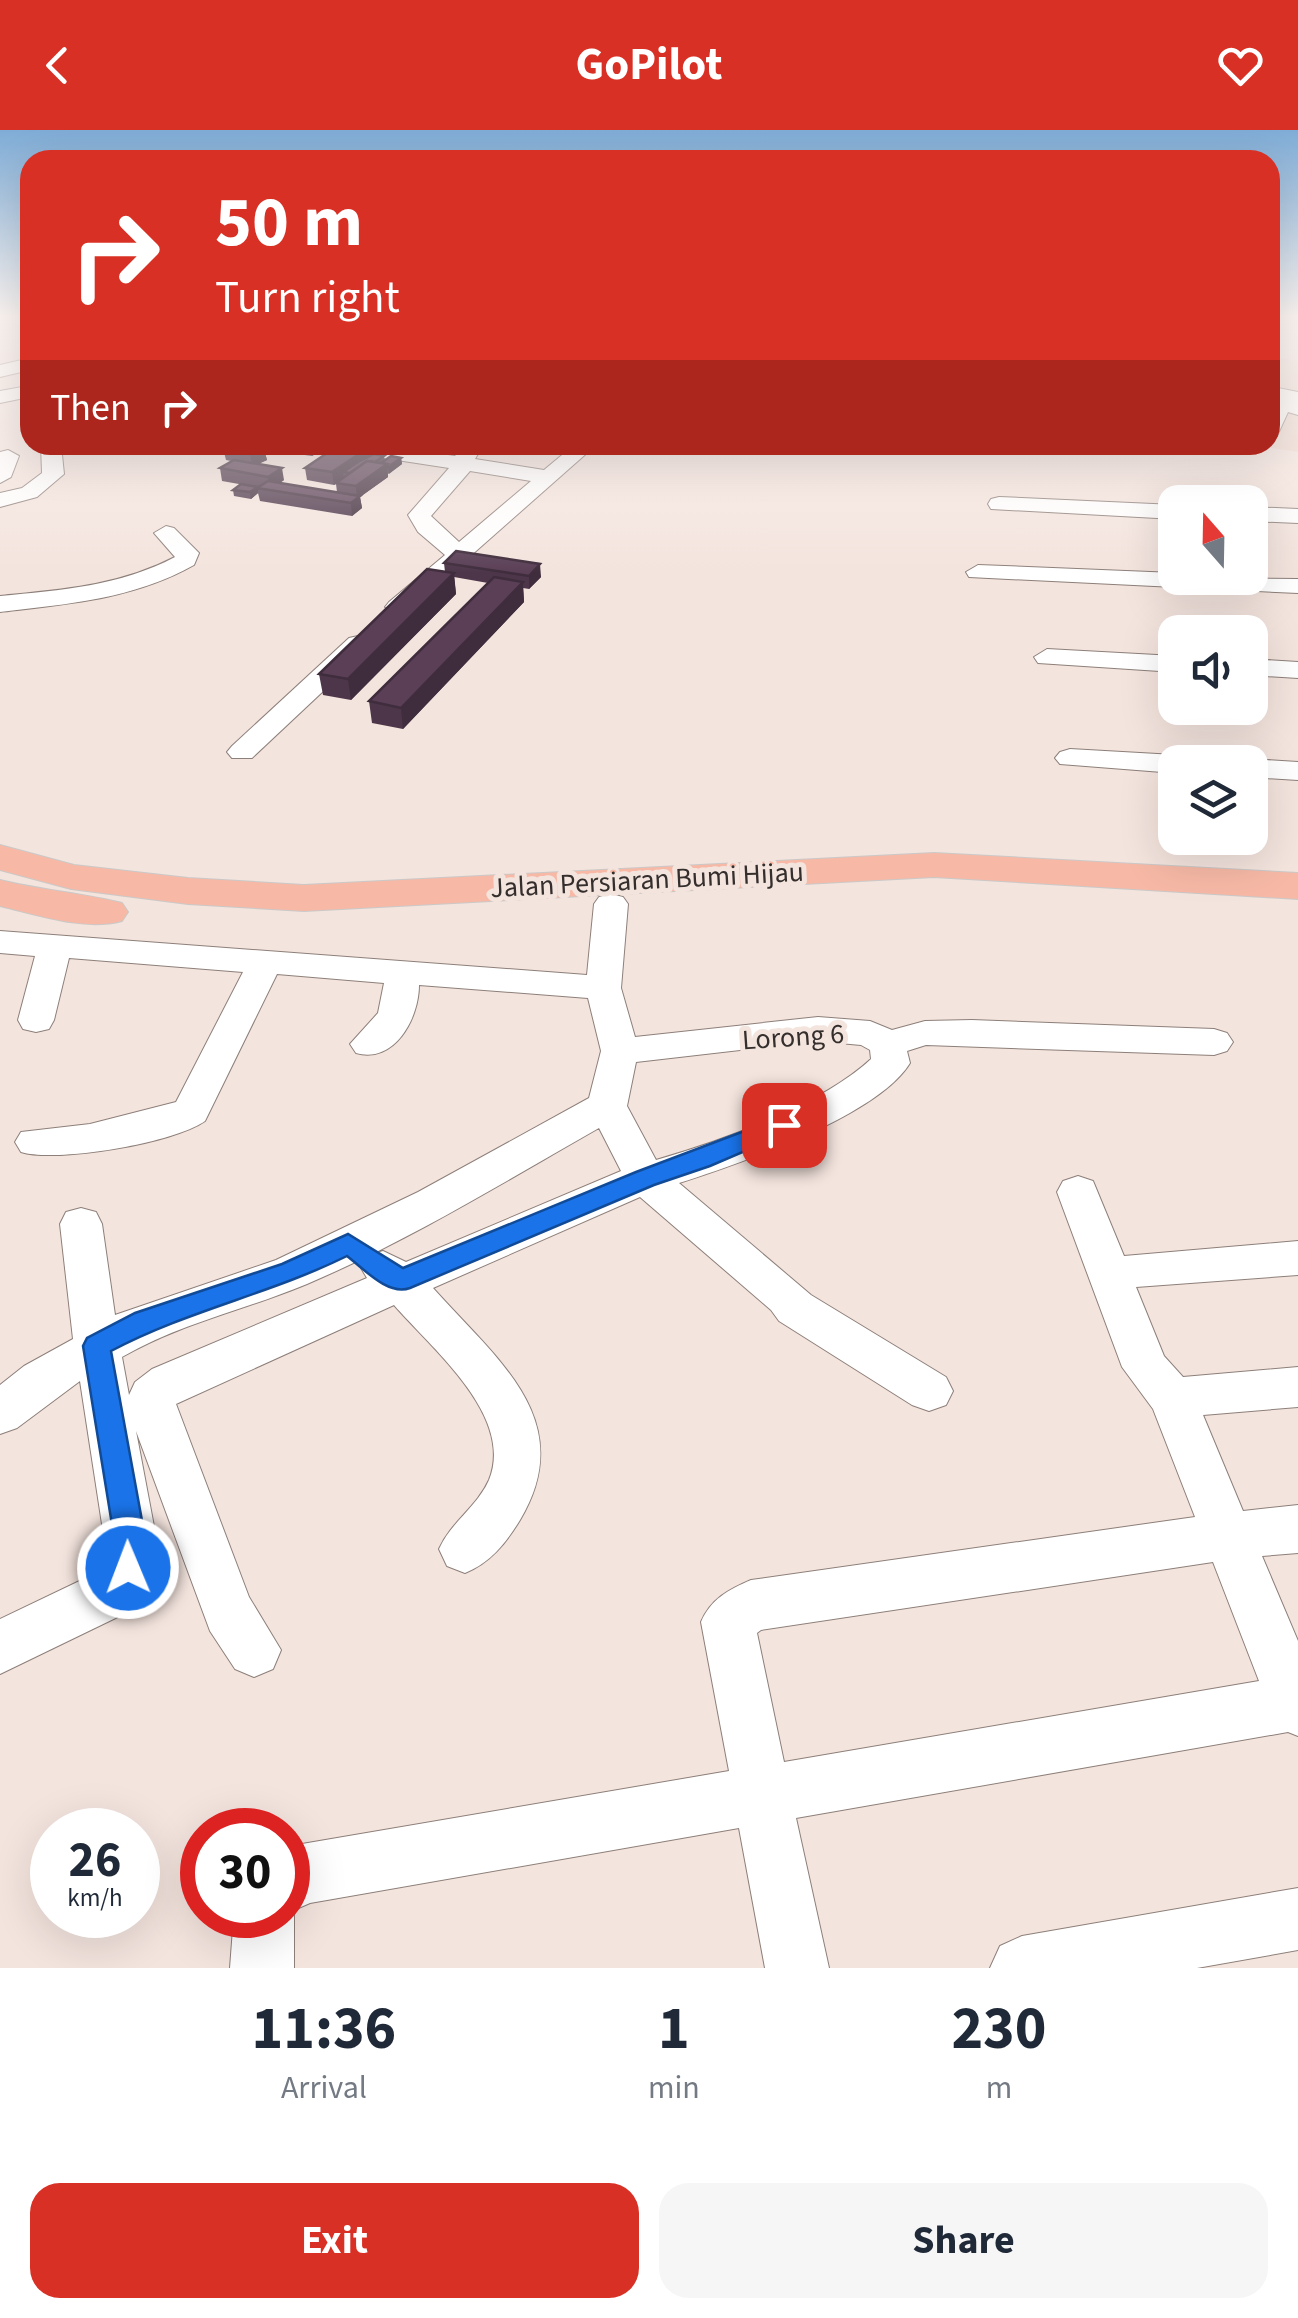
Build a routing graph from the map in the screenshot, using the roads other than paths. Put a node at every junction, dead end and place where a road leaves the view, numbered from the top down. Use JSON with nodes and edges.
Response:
{"nodes":[{"id":1,"x":53,"y":455,"type":"edge"},
{"id":2,"x":468,"y":455,"type":"edge"},
{"id":3,"x":476,"y":455,"type":"edge"},
{"id":4,"x":575,"y":455,"type":"edge"},
{"id":5,"x":550,"y":477,"type":"junction"},
{"id":6,"x":0,"y":500,"type":"edge"},
{"id":7,"x":999,"y":504,"type":"dead end"},
{"id":8,"x":1158,"y":514,"type":"edge"},
{"id":9,"x":1268,"y":515,"type":"edge"},
{"id":10,"x":1298,"y":516,"type":"edge"},
{"id":11,"x":166,"y":533,"type":"dead end"},
{"id":12,"x":456,"y":553,"type":"junction"},
{"id":13,"x":978,"y":572,"type":"dead end"},
{"id":14,"x":1158,"y":578,"type":"edge"},
{"id":15,"x":1268,"y":584,"type":"edge"},
{"id":16,"x":1298,"y":586,"type":"edge"},
{"id":17,"x":0,"y":604,"type":"edge"},
{"id":18,"x":1047,"y":658,"type":"dead end"},
{"id":19,"x":1158,"y":663,"type":"edge"},
{"id":20,"x":1268,"y":668,"type":"edge"},
{"id":21,"x":1298,"y":670,"type":"edge"},
{"id":22,"x":242,"y":752,"type":"dead end"},
{"id":23,"x":1070,"y":758,"type":"dead end"},
{"id":24,"x":1158,"y":763,"type":"edge"},
{"id":25,"x":1268,"y":769,"type":"edge"},
{"id":26,"x":1298,"y":771,"type":"edge"},
{"id":27,"x":0,"y":857,"type":"edge"},
{"id":28,"x":1298,"y":886,"type":"edge"},
{"id":29,"x":0,"y":894,"type":"edge"},
{"id":30,"x":611,"y":904,"type":"junction"},
{"id":31,"x":1298,"y":910,"type":"edge"},
{"id":32,"x":0,"y":942,"type":"edge"},
{"id":33,"x":54,"y":946,"type":"junction"},
{"id":34,"x":264,"y":964,"type":"junction"},
{"id":35,"x":401,"y":972,"type":"junction"},
{"id":36,"x":603,"y":988,"type":"junction"},
{"id":37,"x":36,"y":1020,"type":"dead end"},
{"id":38,"x":1214,"y":1042,"type":"dead end"},
{"id":39,"x":368,"y":1044,"type":"dead end"},
{"id":40,"x":888,"y":1044,"type":"junction"},
{"id":41,"x":620,"y":1051,"type":"junction"},
{"id":42,"x":608,"y":1106,"type":"junction"},
{"id":43,"x":35,"y":1142,"type":"dead end"},
{"id":44,"x":645,"y":1178,"type":"junction"},
{"id":45,"x":1078,"y":1192,"type":"dead end"},
{"id":46,"x":82,"y":1224,"type":"dead end"},
{"id":47,"x":348,"y":1244,"type":"junction"},
{"id":48,"x":1298,"y":1258,"type":"edge"},
{"id":49,"x":1134,"y":1270,"type":"dead end"},
{"id":50,"x":400,"y":1281,"type":"junction"},
{"id":51,"x":96,"y":1346,"type":"junction"},
{"id":52,"x":1298,"y":1386,"type":"edge"},
{"id":53,"x":929,"y":1391,"type":"dead end"},
{"id":54,"x":1172,"y":1398,"type":"junction"},
{"id":55,"x":0,"y":1413,"type":"edge"},
{"id":56,"x":1298,"y":1529,"type":"edge"},
{"id":57,"x":1227,"y":1536,"type":"junction"},
{"id":58,"x":465,"y":1549,"type":"dead end"},
{"id":59,"x":0,"y":1647,"type":"edge"},
{"id":60,"x":254,"y":1650,"type":"dead end"},
{"id":61,"x":1297,"y":1704,"type":"edge"},
{"id":62,"x":762,"y":1796,"type":"junction"},
{"id":63,"x":310,"y":1873,"type":"edge"},
{"id":64,"x":1298,"y":1919,"type":"edge"},
{"id":65,"x":264,"y":1938,"type":"edge"},
{"id":66,"x":262,"y":1968,"type":"edge"},
{"id":67,"x":798,"y":1968,"type":"edge"},
{"id":68,"x":1022,"y":1968,"type":"edge"}],
"edges":[{"from":1,"to":6,"type":"street"},
{"from":2,"to":12,"type":"street"},
{"from":3,"to":5,"type":"street"},
{"from":4,"to":5,"type":"street"},
{"from":5,"to":12,"type":"street"},
{"from":7,"to":8,"type":"street"},
{"from":9,"to":10,"type":"street"},
{"from":11,"to":17,"type":"street"},
{"from":12,"to":22,"type":"street"},
{"from":13,"to":14,"type":"street"},
{"from":15,"to":16,"type":"street"},
{"from":18,"to":19,"type":"street"},
{"from":20,"to":21,"type":"street"},
{"from":23,"to":24,"type":"street"},
{"from":25,"to":26,"type":"street"},
{"from":27,"to":28,"type":"main road","name":"Jalan Persiaran Bumi Hijau"},
{"from":29,"to":30,"type":"main road","name":"Jalan Persiaran Bumi Hijau"},
{"from":30,"to":31,"type":"main road","name":"Jalan Persiaran Bumi Hijau"},
{"from":30,"to":36,"type":"street"},
{"from":32,"to":33,"type":"street"},
{"from":33,"to":34,"type":"street"},
{"from":33,"to":37,"type":"street"},
{"from":34,"to":35,"type":"street"},
{"from":34,"to":43,"type":"street"},
{"from":35,"to":36,"type":"street"},
{"from":35,"to":39,"type":"street"},
{"from":36,"to":41,"type":"street"},
{"from":38,"to":40,"type":"street"},
{"from":40,"to":41,"type":"street","name":"Lorong 6"},
{"from":40,"to":44,"type":"street"},
{"from":41,"to":42,"type":"street"},
{"from":42,"to":44,"type":"street"},
{"from":42,"to":47,"type":"street"},
{"from":44,"to":50,"type":"street"},
{"from":44,"to":53,"type":"street"},
{"from":45,"to":54,"type":"street"},
{"from":46,"to":51,"type":"street"},
{"from":47,"to":50,"type":"street"},
{"from":47,"to":51,"type":"street"},
{"from":48,"to":49,"type":"street"},
{"from":50,"to":58,"type":"street"},
{"from":50,"to":60,"type":"street"},
{"from":51,"to":55,"type":"street"},
{"from":51,"to":59,"type":"street"},
{"from":52,"to":54,"type":"street"},
{"from":54,"to":57,"type":"street"},
{"from":56,"to":57,"type":"street"},
{"from":57,"to":61,"type":"street"},
{"from":57,"to":62,"type":"street"},
{"from":61,"to":62,"type":"street"},
{"from":62,"to":63,"type":"street"},
{"from":62,"to":67,"type":"street"},
{"from":64,"to":68,"type":"street"},
{"from":65,"to":66,"type":"street"}]}
